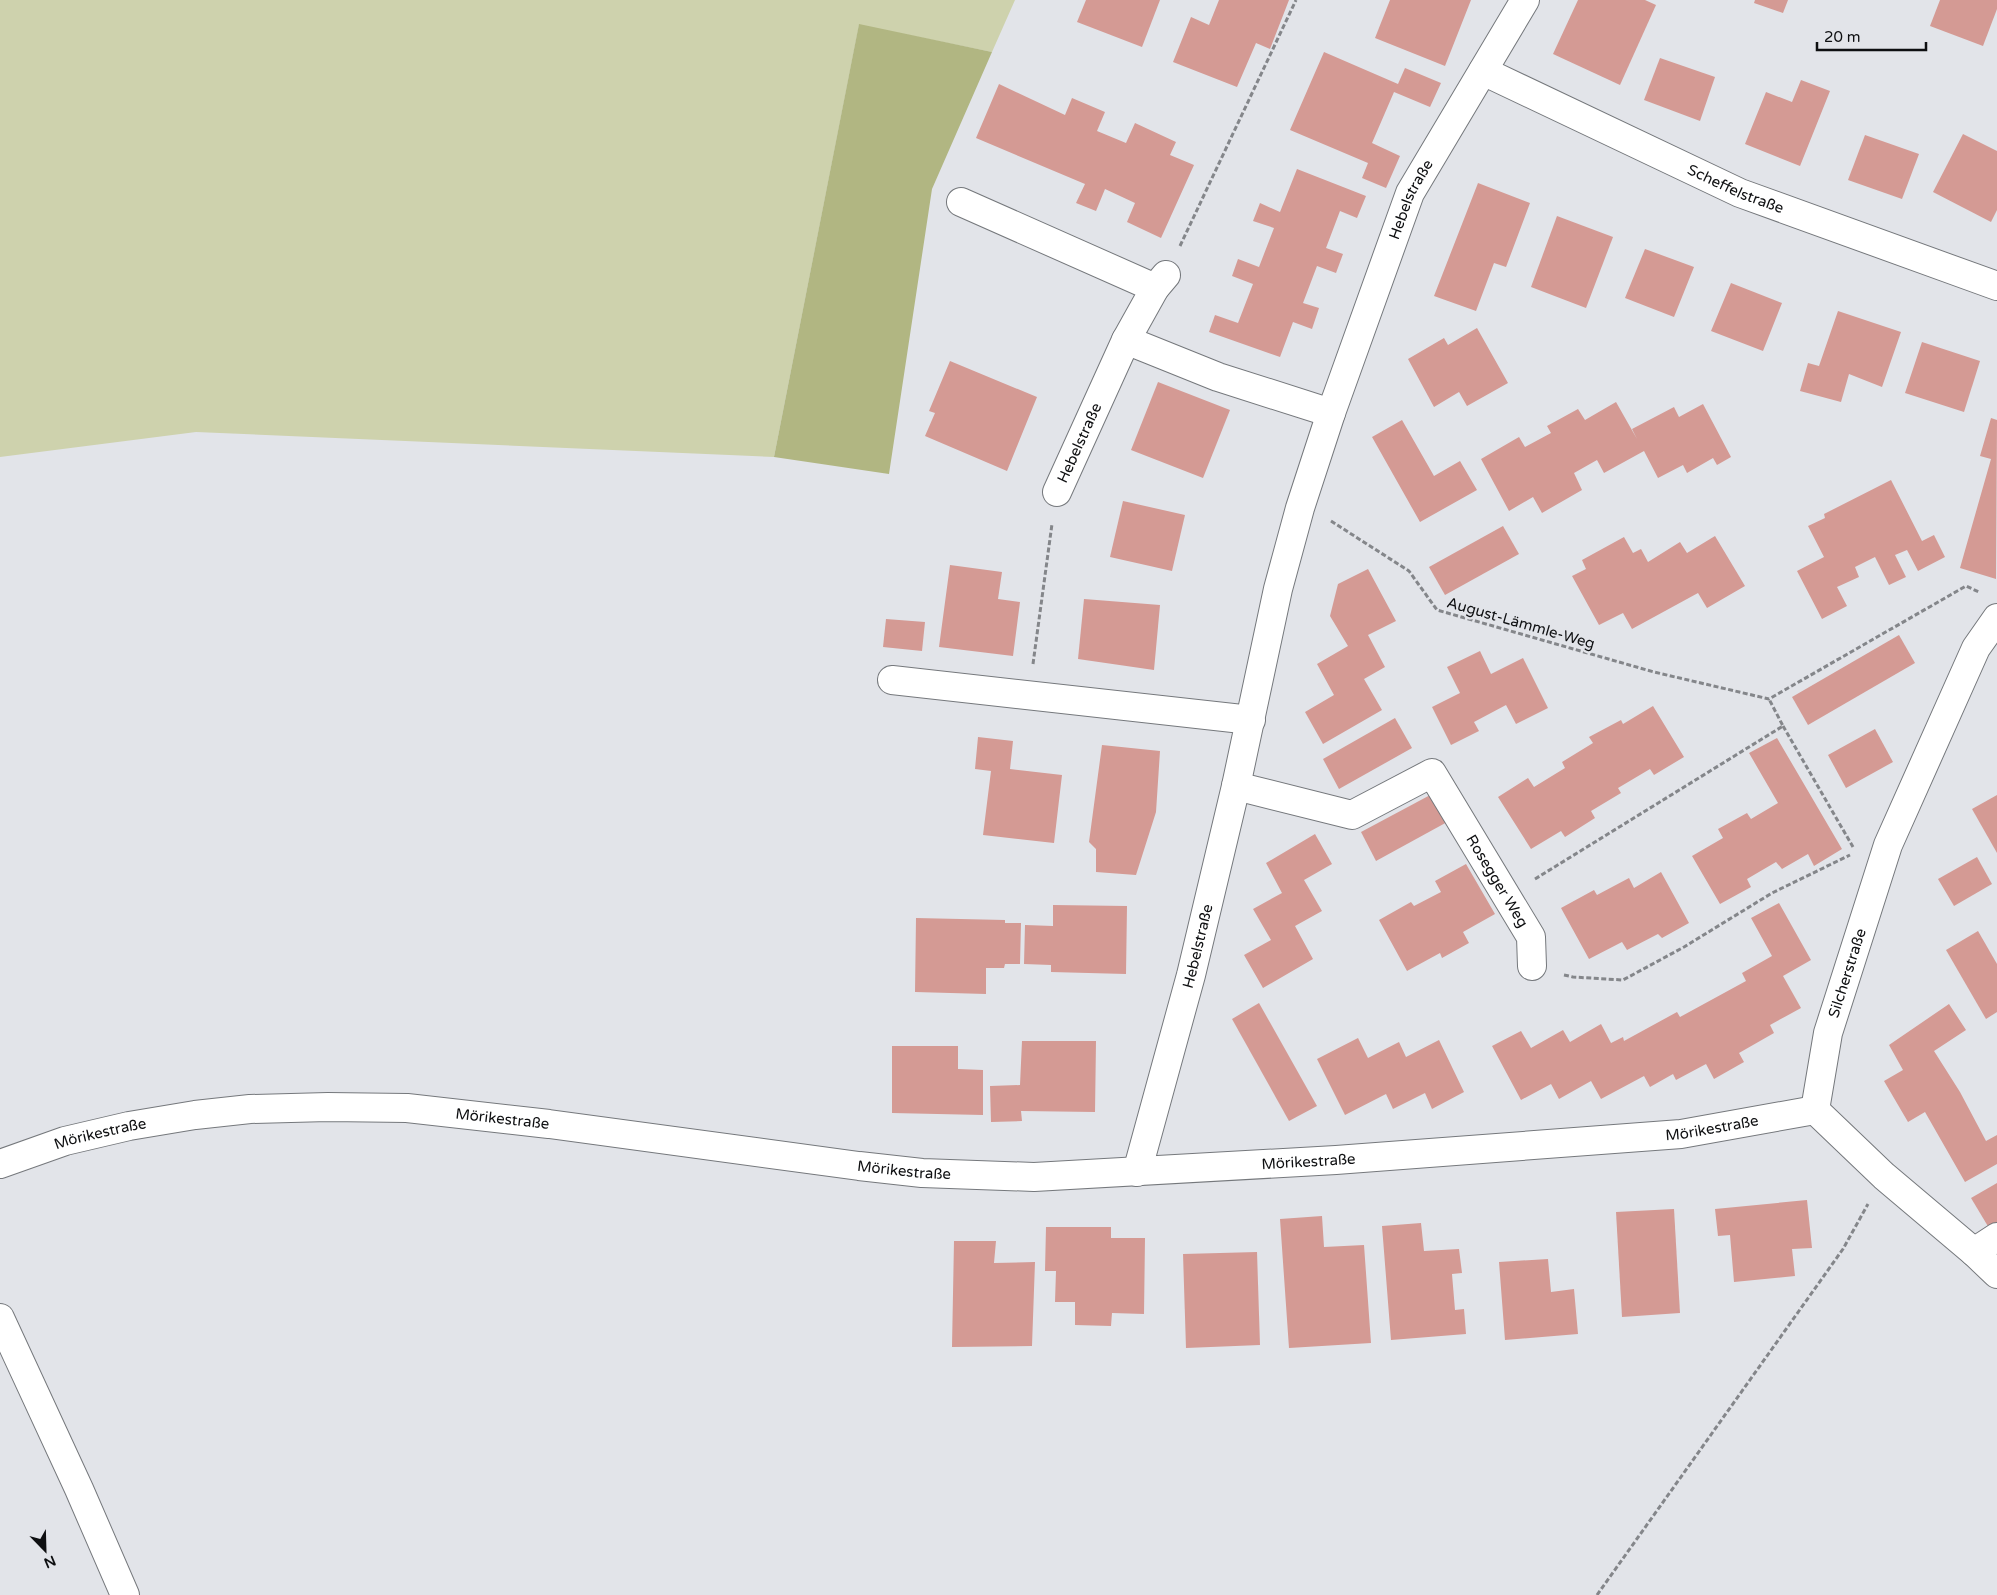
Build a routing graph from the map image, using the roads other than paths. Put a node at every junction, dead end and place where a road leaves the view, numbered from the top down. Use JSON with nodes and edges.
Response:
{"nodes":[{"id":1,"x":1524,"y":0,"type":"edge"},
{"id":2,"x":1483,"y":71,"type":"junction"},
{"id":3,"x":961,"y":202,"type":"dead end"},
{"id":4,"x":1997,"y":286,"type":"edge"},
{"id":5,"x":1126,"y":340,"type":"junction"},
{"id":6,"x":1331,"y":413,"type":"junction"},
{"id":7,"x":1057,"y":492,"type":"road end"},
{"id":8,"x":1997,"y":618,"type":"edge"},
{"id":9,"x":892,"y":680,"type":"dead end"},
{"id":10,"x":1251,"y":720,"type":"junction"},
{"id":11,"x":1236,"y":786,"type":"junction"},
{"id":12,"x":1532,"y":966,"type":"road end"},
{"id":13,"x":1815,"y":1110,"type":"junction"},
{"id":14,"x":0,"y":1164,"type":"edge"},
{"id":15,"x":1137,"y":1172,"type":"junction"},
{"id":16,"x":1997,"y":1236,"type":"edge"},
{"id":17,"x":1974,"y":1252,"type":"junction"},
{"id":18,"x":1997,"y":1274,"type":"edge"},
{"id":19,"x":0,"y":1318,"type":"edge"},
{"id":20,"x":124,"y":1595,"type":"edge"}],
"edges":[{"from":1,"to":2,"type":"street","name":"Hebelstraße"},
{"from":2,"to":4,"type":"street","name":"Scheffelstraße"},
{"from":2,"to":6,"type":"street","name":"Hebelstraße"},
{"from":3,"to":5,"type":"street","name":"Hebelstraße"},
{"from":5,"to":6,"type":"street"},
{"from":5,"to":7,"type":"street","name":"Hebelstraße"},
{"from":6,"to":10,"type":"street","name":"Hebelstraße"},
{"from":8,"to":13,"type":"street","name":"Silcherstraße"},
{"from":9,"to":10,"type":"street"},
{"from":10,"to":11,"type":"street","name":"Hebelstraße"},
{"from":11,"to":12,"type":"street","name":"Rosegger Weg"},
{"from":11,"to":15,"type":"street","name":"Hebelstraße"},
{"from":13,"to":15,"type":"street","name":"Mörikestraße"},
{"from":13,"to":17,"type":"street"},
{"from":14,"to":15,"type":"street","name":"Mörikestraße"},
{"from":16,"to":17,"type":"street"},
{"from":17,"to":18,"type":"street"},
{"from":19,"to":20,"type":"street"}]}
